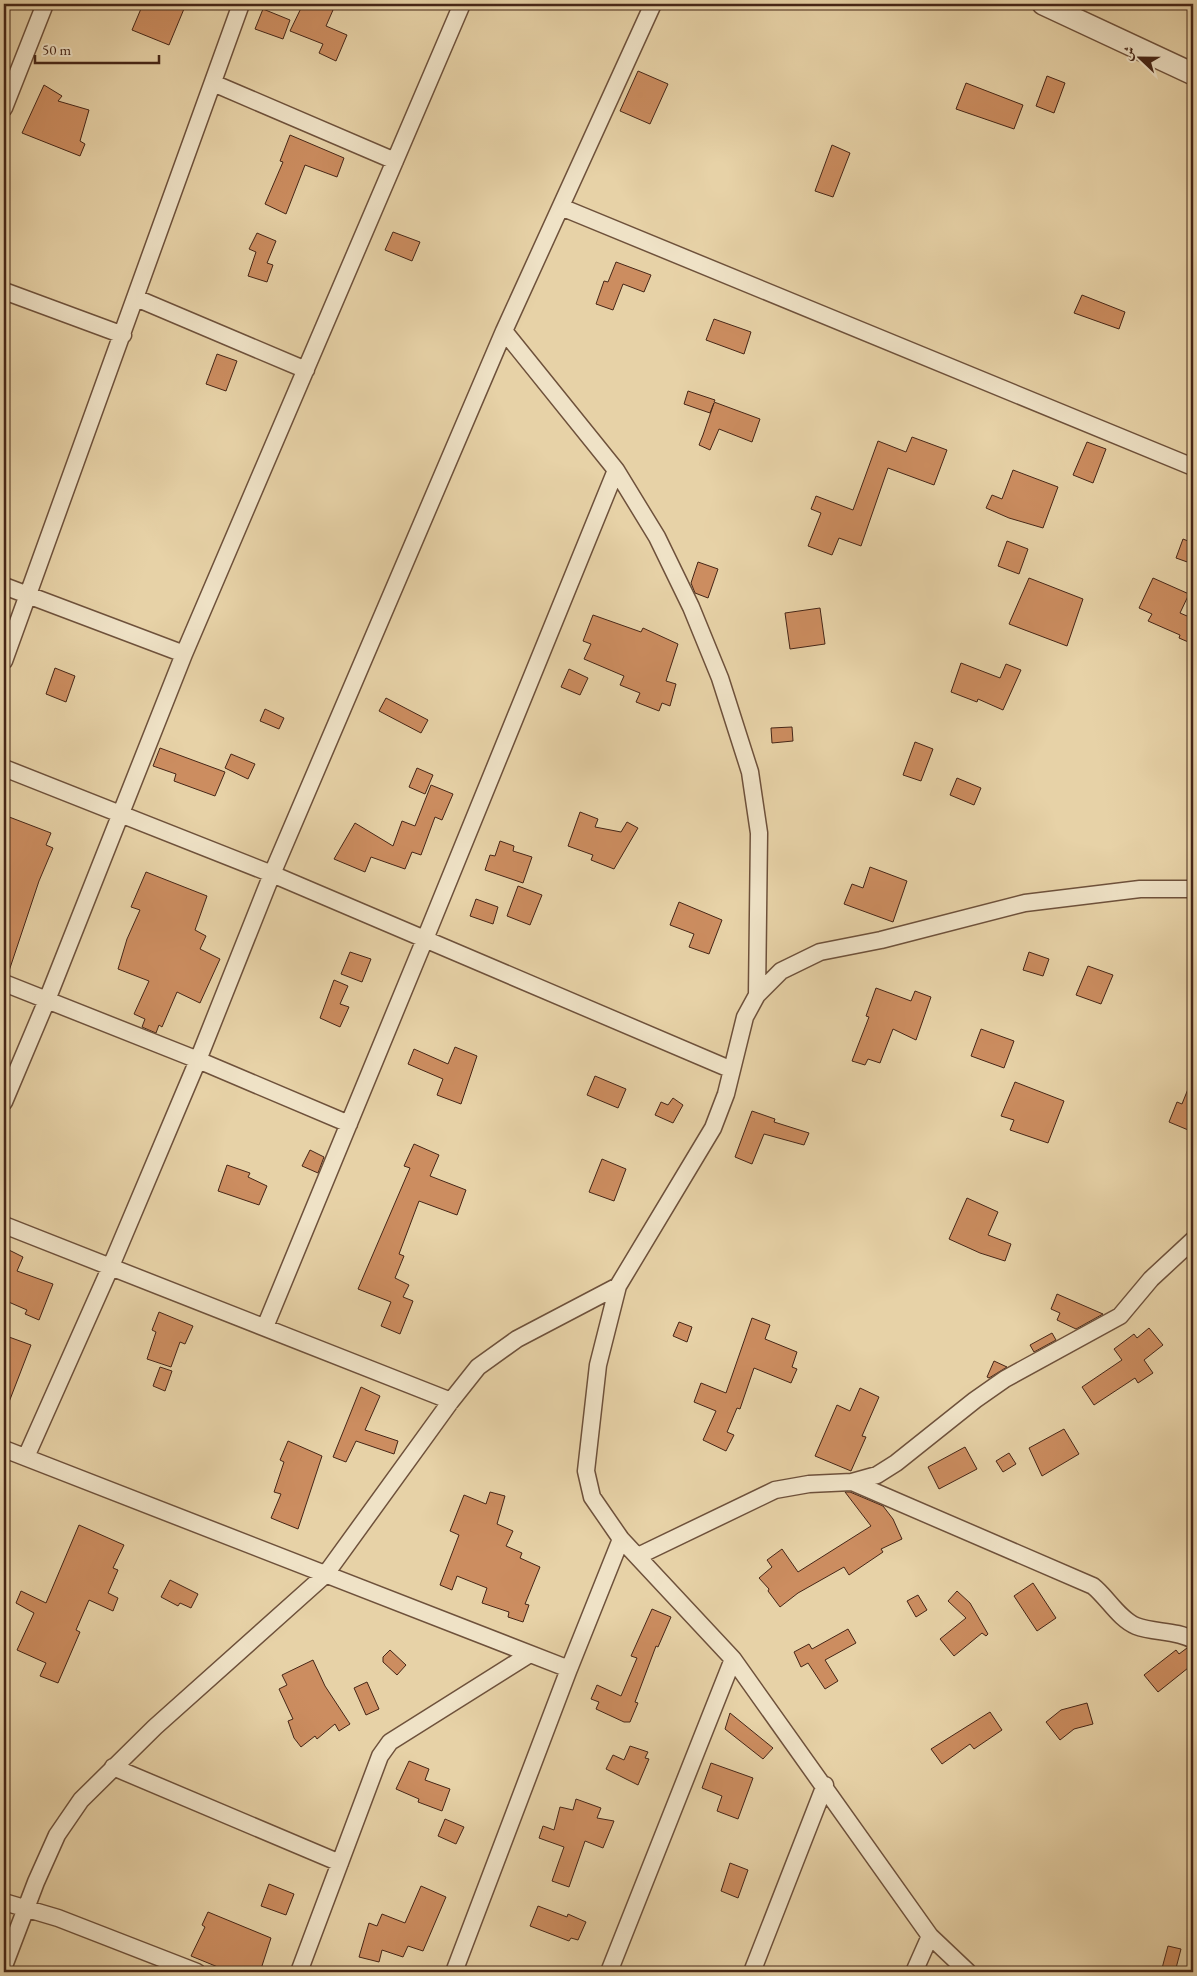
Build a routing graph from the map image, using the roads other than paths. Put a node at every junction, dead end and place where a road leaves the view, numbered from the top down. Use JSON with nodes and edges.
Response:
{"nodes":[{"id":1,"x":45,"y":4,"type":"edge"},
{"id":2,"x":241,"y":4,"type":"edge"},
{"id":3,"x":462,"y":4,"type":"edge"},
{"id":4,"x":654,"y":4,"type":"edge"},
{"id":5,"x":1043,"y":4,"type":"edge"},
{"id":6,"x":1193,"y":74,"type":"edge"},
{"id":7,"x":213,"y":83,"type":"junction"},
{"id":8,"x":4,"y":108,"type":"edge"},
{"id":9,"x":395,"y":161,"type":"junction"},
{"id":10,"x":561,"y":207,"type":"junction"},
{"id":11,"x":4,"y":291,"type":"edge"},
{"id":12,"x":136,"y":298,"type":"junction"},
{"id":13,"x":504,"y":331,"type":"junction"},
{"id":14,"x":123,"y":335,"type":"junction"},
{"id":15,"x":306,"y":370,"type":"junction"},
{"id":16,"x":1193,"y":467,"type":"edge"},
{"id":17,"x":616,"y":470,"type":"junction"},
{"id":18,"x":4,"y":586,"type":"edge"},
{"id":19,"x":28,"y":595,"type":"junction"},
{"id":20,"x":184,"y":654,"type":"junction"},
{"id":21,"x":4,"y":661,"type":"edge"},
{"id":22,"x":4,"y":768,"type":"edge"},
{"id":23,"x":120,"y":814,"type":"junction"},
{"id":24,"x":272,"y":874,"type":"junction"},
{"id":25,"x":1193,"y":889,"type":"edge"},
{"id":26,"x":426,"y":940,"type":"junction"},
{"id":27,"x":4,"y":983,"type":"edge"},
{"id":28,"x":757,"y":994,"type":"junction"},
{"id":29,"x":47,"y":1000,"type":"junction"},
{"id":30,"x":198,"y":1060,"type":"junction"},
{"id":31,"x":732,"y":1070,"type":"junction"},
{"id":32,"x":4,"y":1102,"type":"edge"},
{"id":33,"x":349,"y":1124,"type":"junction"},
{"id":34,"x":4,"y":1225,"type":"edge"},
{"id":35,"x":1193,"y":1240,"type":"edge"},
{"id":36,"x":111,"y":1266,"type":"junction"},
{"id":37,"x":618,"y":1286,"type":"junction"},
{"id":38,"x":264,"y":1327,"type":"junction"},
{"id":39,"x":451,"y":1401,"type":"junction"},
{"id":40,"x":4,"y":1449,"type":"edge"},
{"id":41,"x":26,"y":1457,"type":"junction"},
{"id":42,"x":852,"y":1482,"type":"junction"},
{"id":43,"x":621,"y":1539,"type":"junction"},
{"id":44,"x":638,"y":1556,"type":"junction"},
{"id":45,"x":325,"y":1575,"type":"junction"},
{"id":46,"x":1193,"y":1640,"type":"edge"},
{"id":47,"x":530,"y":1654,"type":"junction"},
{"id":48,"x":733,"y":1659,"type":"junction"},
{"id":49,"x":569,"y":1669,"type":"junction"},
{"id":50,"x":113,"y":1767,"type":"junction"},
{"id":51,"x":825,"y":1785,"type":"junction"},
{"id":52,"x":340,"y":1863,"type":"junction"},
{"id":53,"x":4,"y":1902,"type":"edge"},
{"id":54,"x":26,"y":1908,"type":"junction"},
{"id":55,"x":930,"y":1936,"type":"junction"},
{"id":56,"x":4,"y":1966,"type":"edge"},
{"id":57,"x":165,"y":1966,"type":"edge"},
{"id":58,"x":197,"y":1972,"type":"edge"},
{"id":59,"x":299,"y":1972,"type":"edge"},
{"id":60,"x":454,"y":1972,"type":"edge"},
{"id":61,"x":609,"y":1972,"type":"edge"},
{"id":62,"x":752,"y":1972,"type":"edge"},
{"id":63,"x":914,"y":1972,"type":"edge"},
{"id":64,"x":968,"y":1972,"type":"edge"}],
"edges":[{"from":1,"to":8,"type":"street"},
{"from":2,"to":7,"type":"street"},
{"from":3,"to":9,"type":"street"},
{"from":4,"to":10,"type":"street"},
{"from":5,"to":6,"type":"street"},
{"from":7,"to":9,"type":"street"},
{"from":7,"to":12,"type":"street"},
{"from":9,"to":15,"type":"street"},
{"from":10,"to":13,"type":"street"},
{"from":10,"to":16,"type":"street"},
{"from":11,"to":14,"type":"street"},
{"from":12,"to":14,"type":"street"},
{"from":12,"to":15,"type":"street"},
{"from":13,"to":17,"type":"street"},
{"from":13,"to":24,"type":"street"},
{"from":14,"to":19,"type":"street"},
{"from":15,"to":20,"type":"street"},
{"from":17,"to":26,"type":"street"},
{"from":17,"to":28,"type":"street"},
{"from":18,"to":19,"type":"street"},
{"from":19,"to":20,"type":"street"},
{"from":19,"to":21,"type":"street"},
{"from":20,"to":23,"type":"street"},
{"from":22,"to":23,"type":"street"},
{"from":23,"to":24,"type":"street"},
{"from":23,"to":29,"type":"street"},
{"from":24,"to":26,"type":"street"},
{"from":24,"to":30,"type":"street"},
{"from":25,"to":28,"type":"street"},
{"from":26,"to":31,"type":"street"},
{"from":26,"to":33,"type":"street"},
{"from":27,"to":29,"type":"street"},
{"from":28,"to":31,"type":"street"},
{"from":29,"to":30,"type":"street"},
{"from":29,"to":32,"type":"street"},
{"from":30,"to":33,"type":"street"},
{"from":30,"to":36,"type":"street"},
{"from":31,"to":37,"type":"street"},
{"from":33,"to":38,"type":"street"},
{"from":34,"to":36,"type":"street"},
{"from":35,"to":42,"type":"street"},
{"from":36,"to":38,"type":"street"},
{"from":36,"to":41,"type":"street"},
{"from":37,"to":39,"type":"street"},
{"from":37,"to":43,"type":"street"},
{"from":38,"to":39,"type":"street"},
{"from":39,"to":45,"type":"street"},
{"from":40,"to":41,"type":"street"},
{"from":41,"to":45,"type":"street"},
{"from":42,"to":44,"type":"street"},
{"from":42,"to":46,"type":"street"},
{"from":43,"to":44,"type":"street"},
{"from":43,"to":49,"type":"street"},
{"from":44,"to":48,"type":"street"},
{"from":45,"to":47,"type":"street"},
{"from":45,"to":50,"type":"street"},
{"from":47,"to":49,"type":"street"},
{"from":47,"to":52,"type":"street"},
{"from":48,"to":51,"type":"street"},
{"from":48,"to":61,"type":"street"},
{"from":49,"to":60,"type":"street"},
{"from":50,"to":52,"type":"street"},
{"from":50,"to":54,"type":"street"},
{"from":51,"to":55,"type":"street"},
{"from":51,"to":62,"type":"street"},
{"from":52,"to":59,"type":"street"},
{"from":53,"to":54,"type":"street"},
{"from":54,"to":56,"type":"street"},
{"from":54,"to":57,"type":"street"},
{"from":55,"to":63,"type":"street"},
{"from":55,"to":64,"type":"street"},
{"from":57,"to":58,"type":"street"}]}
